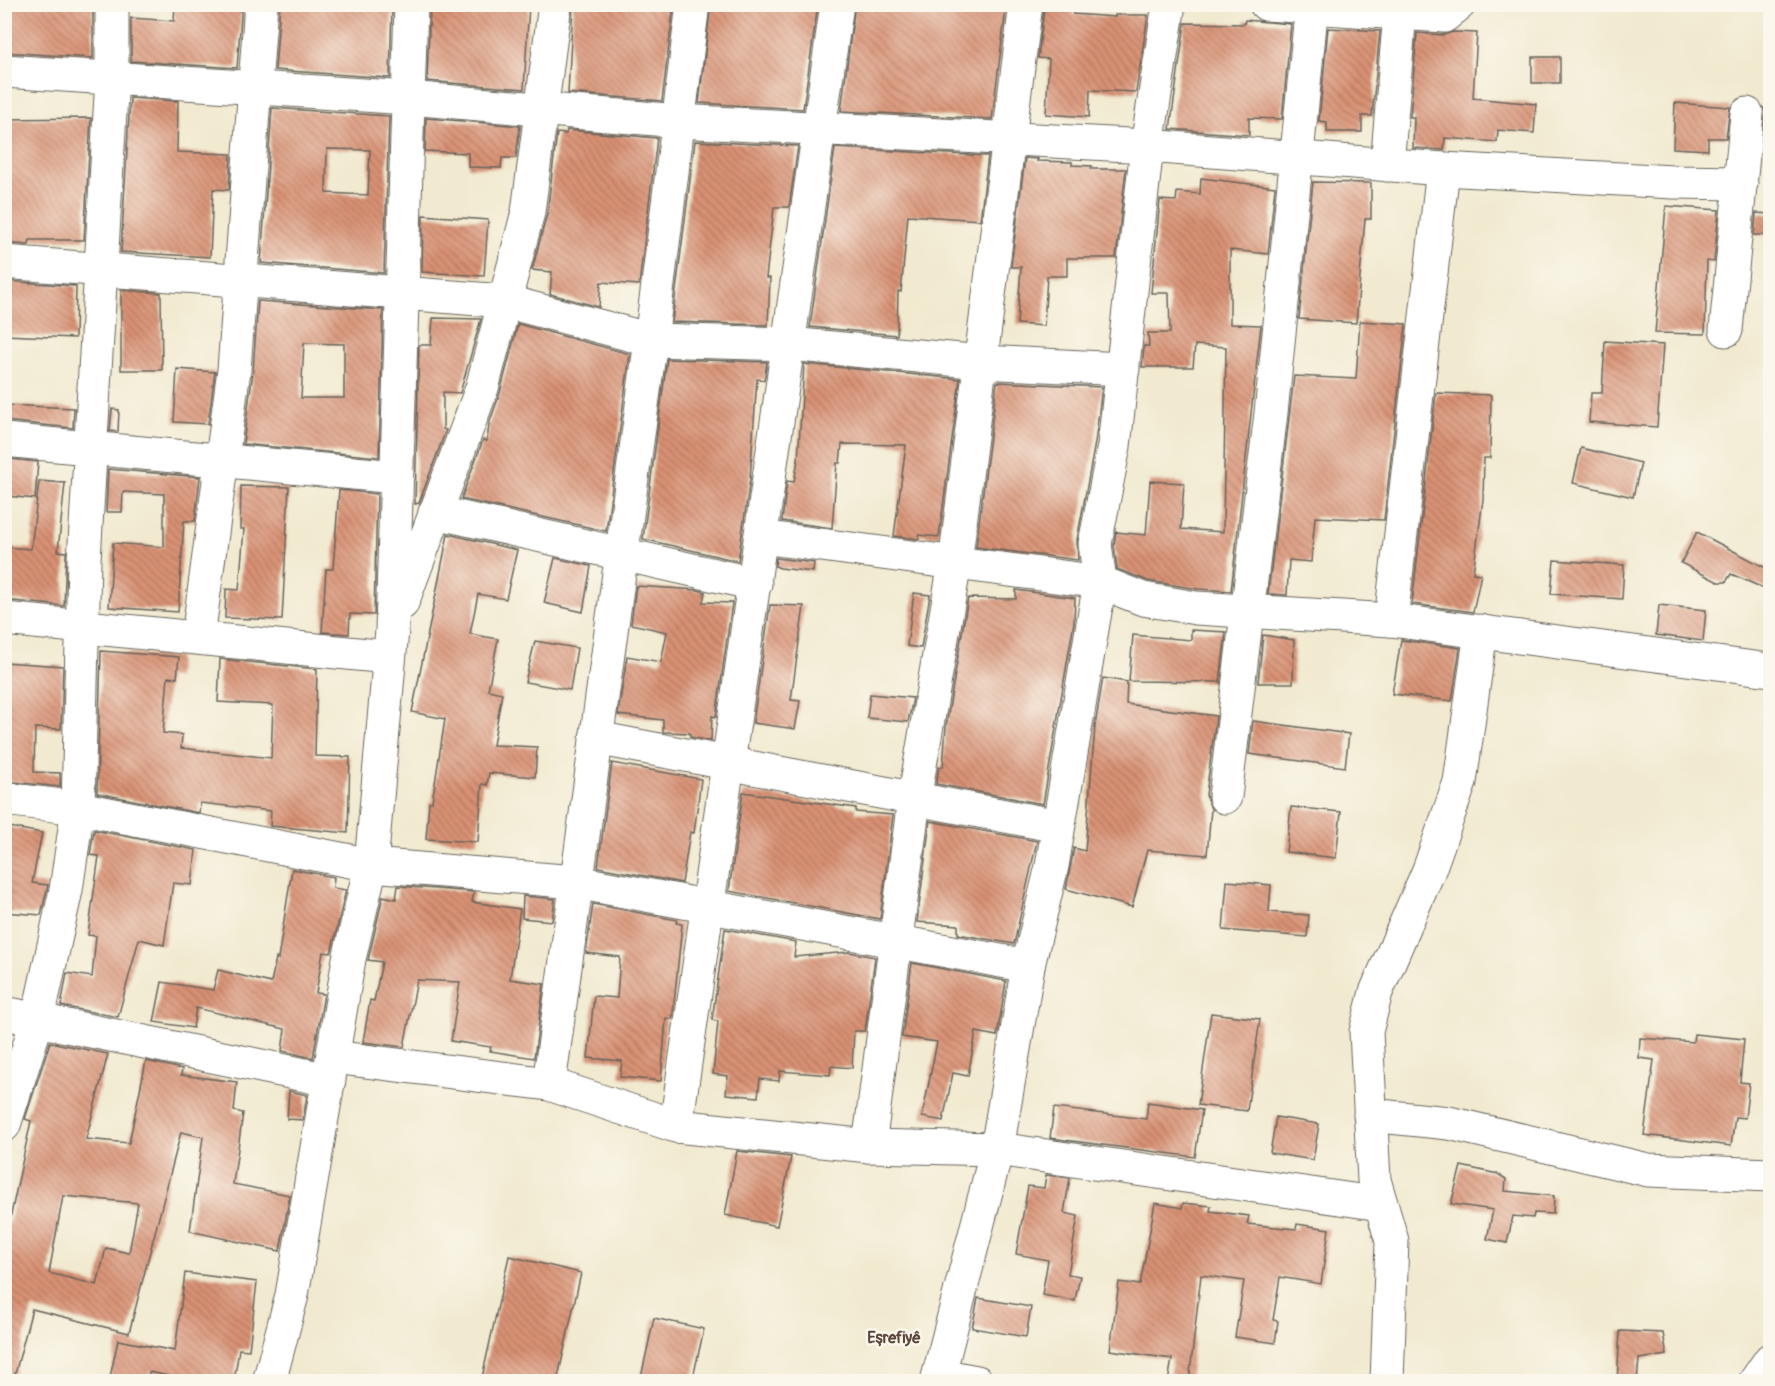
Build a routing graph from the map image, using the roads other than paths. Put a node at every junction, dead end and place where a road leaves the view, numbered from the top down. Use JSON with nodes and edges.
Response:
{"nodes":[{"id":1,"x":112,"y":4,"type":"edge"},
{"id":2,"x":261,"y":4,"type":"edge"},
{"id":3,"x":411,"y":4,"type":"edge"},
{"id":4,"x":555,"y":4,"type":"edge"},
{"id":5,"x":693,"y":4,"type":"edge"},
{"id":6,"x":837,"y":4,"type":"edge"},
{"id":7,"x":1026,"y":4,"type":"edge"},
{"id":8,"x":1169,"y":4,"type":"edge"},
{"id":9,"x":1266,"y":4,"type":"edge"},
{"id":10,"x":1459,"y":4,"type":"edge"},
{"id":11,"x":1312,"y":6,"type":"edge"},
{"id":12,"x":1400,"y":13,"type":"junction"},
{"id":13,"x":4,"y":71,"type":"edge"},
{"id":14,"x":112,"y":78,"type":"junction"},
{"id":15,"x":255,"y":88,"type":"junction"},
{"id":16,"x":408,"y":98,"type":"junction"},
{"id":17,"x":540,"y":109,"type":"junction"},
{"id":18,"x":1747,"y":114,"type":"dead end"},
{"id":19,"x":680,"y":121,"type":"junction"},
{"id":20,"x":820,"y":126,"type":"junction"},
{"id":21,"x":1009,"y":140,"type":"junction"},
{"id":22,"x":1147,"y":146,"type":"junction"},
{"id":23,"x":1296,"y":159,"type":"junction"},
{"id":24,"x":1387,"y":165,"type":"junction"},
{"id":25,"x":1443,"y":169,"type":"junction"},
{"id":26,"x":1741,"y":183,"type":"junction"},
{"id":27,"x":4,"y":262,"type":"edge"},
{"id":28,"x":101,"y":269,"type":"junction"},
{"id":29,"x":241,"y":280,"type":"junction"},
{"id":30,"x":402,"y":293,"type":"junction"},
{"id":31,"x":504,"y":301,"type":"junction"},
{"id":32,"x":1726,"y":330,"type":"dead end"},
{"id":33,"x":651,"y":340,"type":"junction"},
{"id":34,"x":789,"y":344,"type":"junction"},
{"id":35,"x":982,"y":362,"type":"junction"},
{"id":36,"x":1123,"y":369,"type":"junction"},
{"id":37,"x":4,"y":440,"type":"edge"},
{"id":38,"x":91,"y":448,"type":"junction"},
{"id":39,"x":222,"y":460,"type":"junction"},
{"id":40,"x":396,"y":477,"type":"junction"},
{"id":41,"x":435,"y":512,"type":"junction"},
{"id":42,"x":762,"y":537,"type":"junction"},
{"id":43,"x":621,"y":555,"type":"junction"},
{"id":44,"x":955,"y":563,"type":"junction"},
{"id":45,"x":1100,"y":582,"type":"junction"},
{"id":46,"x":755,"y":584,"type":"junction"},
{"id":47,"x":1246,"y":613,"type":"junction"},
{"id":48,"x":4,"y":619,"type":"edge"},
{"id":49,"x":1391,"y":620,"type":"junction"},
{"id":50,"x":83,"y":625,"type":"junction"},
{"id":51,"x":1480,"y":631,"type":"junction"},
{"id":52,"x":198,"y":637,"type":"junction"},
{"id":53,"x":390,"y":644,"type":"junction"},
{"id":54,"x":1770,"y":670,"type":"edge"},
{"id":55,"x":596,"y":738,"type":"junction"},
{"id":56,"x":729,"y":763,"type":"junction"},
{"id":57,"x":1226,"y":797,"type":"dead end"},
{"id":58,"x":4,"y":799,"type":"edge"},
{"id":59,"x":914,"y":800,"type":"junction"},
{"id":60,"x":78,"y":808,"type":"junction"},
{"id":61,"x":1059,"y":826,"type":"junction"},
{"id":62,"x":371,"y":865,"type":"junction"},
{"id":63,"x":576,"y":882,"type":"junction"},
{"id":64,"x":709,"y":907,"type":"junction"},
{"id":65,"x":897,"y":942,"type":"junction"},
{"id":66,"x":1028,"y":966,"type":"junction"},
{"id":67,"x":4,"y":1013,"type":"edge"},
{"id":68,"x":38,"y":1018,"type":"junction"},
{"id":69,"x":331,"y":1068,"type":"junction"},
{"id":70,"x":549,"y":1084,"type":"junction"},
{"id":71,"x":1370,"y":1115,"type":"junction"},
{"id":72,"x":4,"y":1125,"type":"edge"},
{"id":73,"x":676,"y":1126,"type":"junction"},
{"id":74,"x":869,"y":1146,"type":"junction"},
{"id":75,"x":997,"y":1149,"type":"junction"},
{"id":76,"x":1770,"y":1175,"type":"edge"},
{"id":77,"x":1381,"y":1204,"type":"junction"},
{"id":78,"x":1770,"y":1360,"type":"edge"},
{"id":79,"x":938,"y":1378,"type":"edge"},
{"id":80,"x":268,"y":1382,"type":"edge"},
{"id":81,"x":976,"y":1382,"type":"edge"},
{"id":82,"x":1387,"y":1382,"type":"edge"},
{"id":83,"x":1755,"y":1382,"type":"edge"}],
"edges":[{"from":1,"to":14,"type":"street"},
{"from":2,"to":15,"type":"street"},
{"from":3,"to":16,"type":"street"},
{"from":4,"to":17,"type":"street"},
{"from":5,"to":19,"type":"street"},
{"from":6,"to":20,"type":"street"},
{"from":7,"to":21,"type":"street"},
{"from":8,"to":22,"type":"street"},
{"from":9,"to":11,"type":"street"},
{"from":10,"to":12,"type":"street"},
{"from":11,"to":12,"type":"street"},
{"from":11,"to":23,"type":"street"},
{"from":12,"to":24,"type":"street"},
{"from":13,"to":14,"type":"street"},
{"from":14,"to":15,"type":"street"},
{"from":14,"to":28,"type":"street"},
{"from":15,"to":16,"type":"street"},
{"from":15,"to":29,"type":"street"},
{"from":16,"to":17,"type":"street"},
{"from":16,"to":30,"type":"street"},
{"from":17,"to":19,"type":"street"},
{"from":17,"to":31,"type":"street"},
{"from":18,"to":26,"type":"street"},
{"from":19,"to":20,"type":"street"},
{"from":19,"to":33,"type":"street"},
{"from":20,"to":21,"type":"street"},
{"from":20,"to":34,"type":"street"},
{"from":21,"to":22,"type":"street"},
{"from":21,"to":35,"type":"street"},
{"from":22,"to":23,"type":"street"},
{"from":22,"to":36,"type":"street"},
{"from":23,"to":24,"type":"street"},
{"from":23,"to":47,"type":"street"},
{"from":24,"to":25,"type":"street"},
{"from":25,"to":26,"type":"street"},
{"from":25,"to":49,"type":"street"},
{"from":26,"to":32,"type":"street"},
{"from":27,"to":28,"type":"street"},
{"from":28,"to":29,"type":"street"},
{"from":28,"to":38,"type":"street"},
{"from":29,"to":30,"type":"street"},
{"from":29,"to":39,"type":"street"},
{"from":30,"to":31,"type":"street"},
{"from":30,"to":40,"type":"street"},
{"from":31,"to":33,"type":"street"},
{"from":31,"to":41,"type":"street"},
{"from":33,"to":34,"type":"street"},
{"from":33,"to":43,"type":"street"},
{"from":34,"to":35,"type":"street"},
{"from":34,"to":42,"type":"street"},
{"from":35,"to":36,"type":"street"},
{"from":35,"to":44,"type":"street"},
{"from":36,"to":45,"type":"street"},
{"from":37,"to":38,"type":"street"},
{"from":38,"to":39,"type":"street"},
{"from":38,"to":50,"type":"street"},
{"from":39,"to":40,"type":"street"},
{"from":39,"to":52,"type":"street"},
{"from":40,"to":53,"type":"street"},
{"from":41,"to":43,"type":"street"},
{"from":41,"to":53,"type":"street"},
{"from":42,"to":44,"type":"street"},
{"from":42,"to":46,"type":"street"},
{"from":43,"to":46,"type":"street"},
{"from":43,"to":55,"type":"street"},
{"from":44,"to":45,"type":"street"},
{"from":44,"to":59,"type":"street"},
{"from":45,"to":47,"type":"street"},
{"from":45,"to":61,"type":"street"},
{"from":46,"to":56,"type":"street"},
{"from":47,"to":49,"type":"street"},
{"from":47,"to":57,"type":"street"},
{"from":48,"to":50,"type":"street"},
{"from":49,"to":51,"type":"street"},
{"from":50,"to":52,"type":"street"},
{"from":50,"to":60,"type":"street"},
{"from":51,"to":54,"type":"street"},
{"from":51,"to":71,"type":"street"},
{"from":52,"to":53,"type":"street"},
{"from":53,"to":62,"type":"street"},
{"from":55,"to":56,"type":"street"},
{"from":55,"to":63,"type":"street"},
{"from":56,"to":59,"type":"street"},
{"from":56,"to":64,"type":"street"},
{"from":58,"to":60,"type":"street"},
{"from":59,"to":61,"type":"street"},
{"from":59,"to":65,"type":"street"},
{"from":60,"to":62,"type":"street"},
{"from":60,"to":68,"type":"street"},
{"from":61,"to":66,"type":"street"},
{"from":62,"to":63,"type":"street"},
{"from":62,"to":69,"type":"street"},
{"from":63,"to":64,"type":"street"},
{"from":63,"to":70,"type":"street"},
{"from":64,"to":65,"type":"street"},
{"from":64,"to":73,"type":"street"},
{"from":65,"to":66,"type":"street"},
{"from":65,"to":74,"type":"street"},
{"from":66,"to":75,"type":"street"},
{"from":67,"to":68,"type":"street"},
{"from":68,"to":69,"type":"street"},
{"from":68,"to":72,"type":"street"},
{"from":69,"to":70,"type":"street"},
{"from":69,"to":80,"type":"street"},
{"from":70,"to":73,"type":"street"},
{"from":71,"to":76,"type":"street"},
{"from":71,"to":77,"type":"street"},
{"from":73,"to":74,"type":"street"},
{"from":74,"to":75,"type":"street"},
{"from":75,"to":77,"type":"street"},
{"from":75,"to":79,"type":"street"},
{"from":77,"to":82,"type":"street"},
{"from":78,"to":83,"type":"street"},
{"from":79,"to":81,"type":"street"}]}
